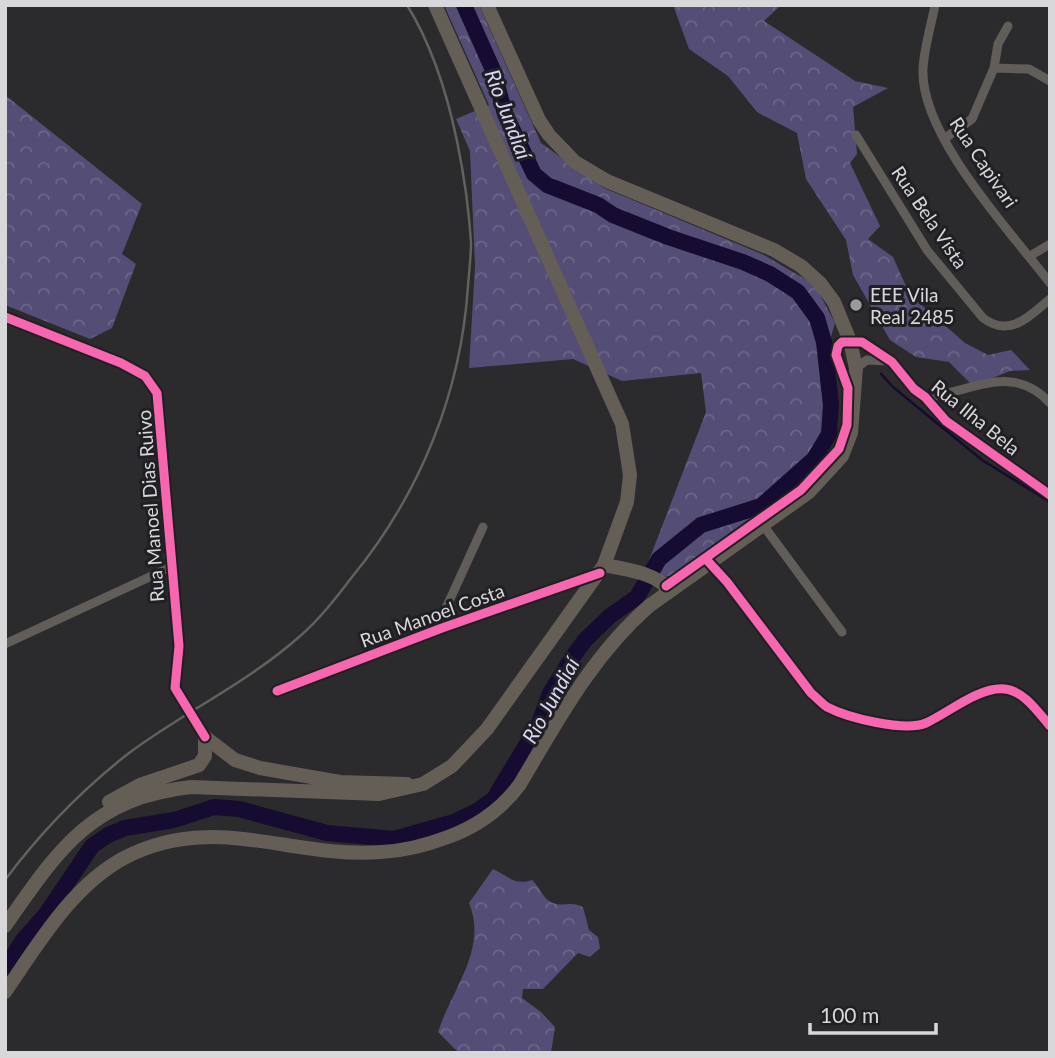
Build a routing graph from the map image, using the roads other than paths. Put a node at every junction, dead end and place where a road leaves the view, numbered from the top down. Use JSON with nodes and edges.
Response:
{"nodes":[{"id":1,"x":435,"y":5,"type":"edge"},
{"id":2,"x":486,"y":5,"type":"edge"},
{"id":3,"x":935,"y":5,"type":"edge"},
{"id":4,"x":1008,"y":26,"type":"dead end"},
{"id":5,"x":994,"y":68,"type":"junction"},
{"id":6,"x":1050,"y":81,"type":"edge"},
{"id":7,"x":856,"y":135,"type":"dead end"},
{"id":8,"x":944,"y":139,"type":"junction"},
{"id":9,"x":1050,"y":244,"type":"edge"},
{"id":10,"x":1030,"y":256,"type":"junction"},
{"id":11,"x":1050,"y":282,"type":"edge"},
{"id":12,"x":1050,"y":299,"type":"edge"},
{"id":13,"x":5,"y":317,"type":"edge"},
{"id":14,"x":857,"y":342,"type":"junction"},
{"id":15,"x":892,"y":362,"type":"junction"},
{"id":16,"x":862,"y":364,"type":"junction"},
{"id":17,"x":925,"y":397,"type":"junction"},
{"id":18,"x":1050,"y":403,"type":"edge"},
{"id":19,"x":1050,"y":495,"type":"edge"},
{"id":20,"x":761,"y":523,"type":"junction"},
{"id":21,"x":483,"y":527,"type":"dead end"},
{"id":22,"x":707,"y":561,"type":"junction"},
{"id":23,"x":171,"y":567,"type":"junction"},
{"id":24,"x":602,"y":569,"type":"junction"},
{"id":25,"x":665,"y":586,"type":"junction"},
{"id":26,"x":442,"y":628,"type":"junction"},
{"id":27,"x":842,"y":632,"type":"dead end"},
{"id":28,"x":5,"y":644,"type":"edge"},
{"id":29,"x":277,"y":691,"type":"dead end"},
{"id":30,"x":1050,"y":726,"type":"edge"},
{"id":31,"x":203,"y":733,"type":"junction"},
{"id":32,"x":423,"y":784,"type":"junction"},
{"id":33,"x":66,"y":844,"type":"junction"},
{"id":34,"x":5,"y":926,"type":"edge"},
{"id":35,"x":5,"y":992,"type":"edge"}],
"edges":[{"from":1,"to":24,"type":"main road"},
{"from":2,"to":14,"type":"main road"},
{"from":3,"to":8,"type":"street","name":"Rua Capivari"},
{"from":4,"to":5,"type":"street"},
{"from":5,"to":6,"type":"street"},
{"from":5,"to":8,"type":"street"},
{"from":7,"to":12,"type":"street","name":"Rua Bela Vista"},
{"from":8,"to":10,"type":"street","name":"Rua Capivari"},
{"from":9,"to":10,"type":"street"},
{"from":10,"to":11,"type":"street","name":"Rua Capivari"},
{"from":13,"to":23,"type":"street","name":"Rua Manoel Dias Ruivo"},
{"from":14,"to":15,"type":"street","name":"Rua Ilha Bela"},
{"from":14,"to":16,"type":"main road"},
{"from":14,"to":20,"type":"street"},
{"from":15,"to":16,"type":"street"},
{"from":15,"to":17,"type":"street","name":"Rua Ilha Bela"},
{"from":16,"to":20,"type":"main road"},
{"from":17,"to":18,"type":"street"},
{"from":17,"to":19,"type":"street","name":"Rua Ilha Bela"},
{"from":20,"to":22,"type":"main road"},
{"from":20,"to":27,"type":"street"},
{"from":21,"to":26,"type":"street"},
{"from":22,"to":25,"type":"main road"},
{"from":22,"to":30,"type":"street"},
{"from":23,"to":28,"type":"street"},
{"from":23,"to":31,"type":"street","name":"Rua Manoel Dias Ruivo","bridge":true},
{"from":24,"to":25,"type":"main road"},
{"from":24,"to":26,"type":"street","name":"Rua Manoel Costa"},
{"from":24,"to":32,"type":"main road"},
{"from":25,"to":35,"type":"main road"},
{"from":26,"to":29,"type":"street","name":"Rua Manoel Costa"},
{"from":31,"to":32,"type":"main road"},
{"from":31,"to":33,"type":"main road"},
{"from":32,"to":33,"type":"main road"},
{"from":33,"to":34,"type":"main road"}]}
